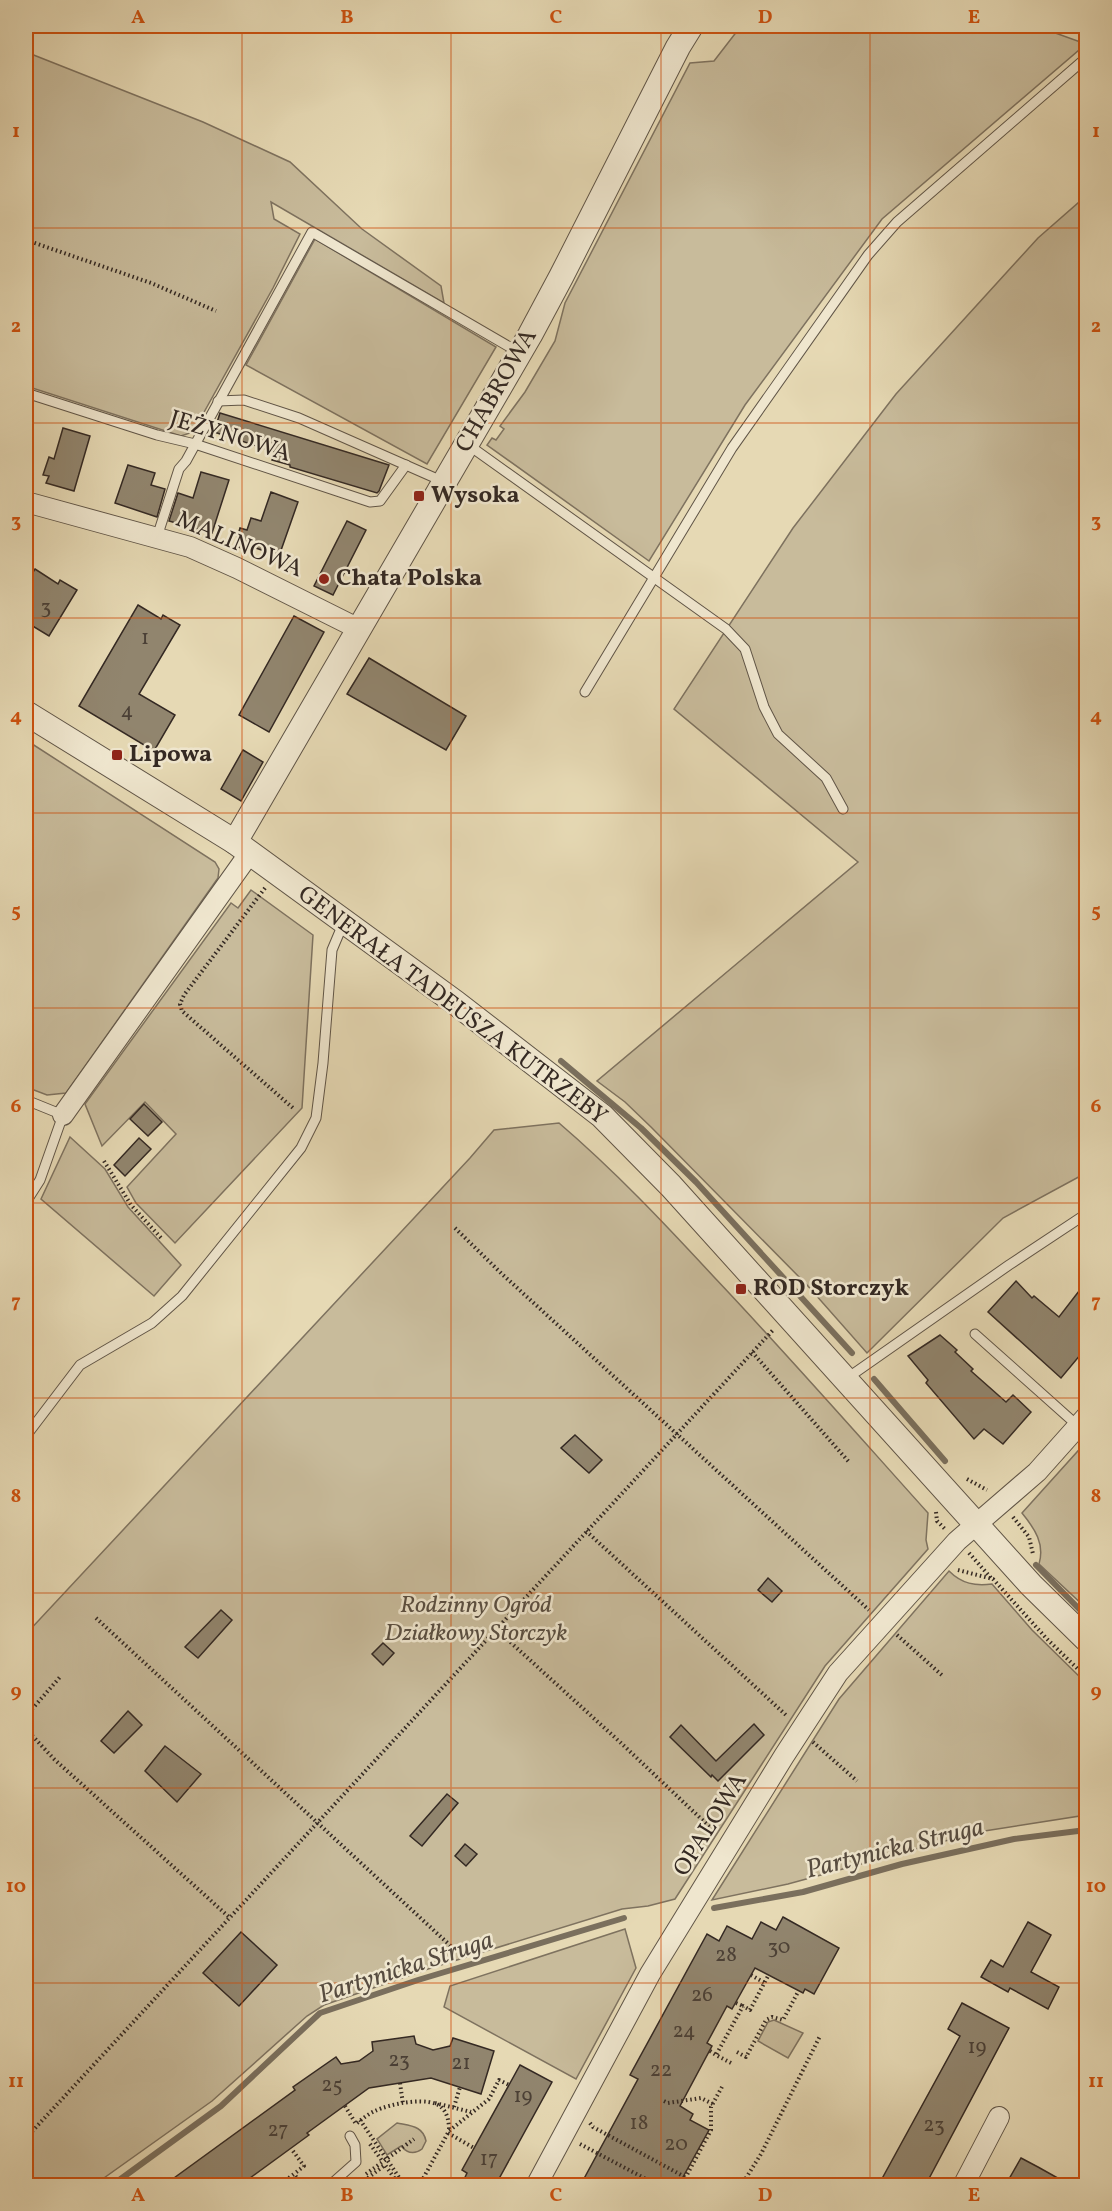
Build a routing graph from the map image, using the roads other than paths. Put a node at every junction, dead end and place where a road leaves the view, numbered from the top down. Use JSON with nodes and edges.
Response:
{"nodes":[{"id":1,"x":691,"y":26,"type":"edge"},
{"id":2,"x":1086,"y":58,"type":"edge"},
{"id":3,"x":520,"y":352,"type":"junction"},
{"id":4,"x":26,"y":393,"type":"edge"},
{"id":5,"x":218,"y":401,"type":"junction"},
{"id":6,"x":195,"y":444,"type":"junction"},
{"id":7,"x":466,"y":444,"type":"junction"},
{"id":8,"x":406,"y":465,"type":"junction"},
{"id":9,"x":444,"y":482,"type":"junction"},
{"id":10,"x":26,"y":502,"type":"edge"},
{"id":11,"x":157,"y":537,"type":"junction"},
{"id":12,"x":653,"y":576,"type":"junction"},
{"id":13,"x":359,"y":629,"type":"junction"},
{"id":14,"x":585,"y":692,"type":"dead end"},
{"id":15,"x":26,"y":713,"type":"edge"},
{"id":16,"x":843,"y":808,"type":"dead end"},
{"id":17,"x":245,"y":851,"type":"junction"},
{"id":18,"x":344,"y":923,"type":"junction"},
{"id":19,"x":26,"y":1100,"type":"edge"},
{"id":20,"x":63,"y":1115,"type":"junction"},
{"id":21,"x":26,"y":1202,"type":"edge"},
{"id":22,"x":1086,"y":1214,"type":"edge"},
{"id":23,"x":975,"y":1334,"type":"dead end"},
{"id":24,"x":845,"y":1380,"type":"junction"},
{"id":25,"x":1082,"y":1422,"type":"edge"},
{"id":26,"x":26,"y":1436,"type":"edge"},
{"id":27,"x":976,"y":1524,"type":"junction"},
{"id":28,"x":1086,"y":1639,"type":"edge"},
{"id":29,"x":999,"y":2117,"type":"dead end"},
{"id":30,"x":350,"y":2136,"type":"dead end"},
{"id":31,"x":329,"y":2186,"type":"edge"},
{"id":32,"x":536,"y":2186,"type":"edge"},
{"id":33,"x":963,"y":2186,"type":"edge"}],
"edges":[{"from":1,"to":3,"type":"street","name":"CHABROWA"},
{"from":2,"to":12,"type":"lane"},
{"from":3,"to":5,"type":"lane"},
{"from":3,"to":7,"type":"street","name":"CHABROWA"},
{"from":4,"to":6,"type":"lane","name":"JEŻYNOWA"},
{"from":5,"to":6,"type":"lane"},
{"from":5,"to":8,"type":"lane"},
{"from":6,"to":8,"type":"lane","name":"JEŻYNOWA"},
{"from":6,"to":11,"type":"lane"},
{"from":7,"to":9,"type":"street","name":"CHABROWA"},
{"from":7,"to":12,"type":"lane"},
{"from":8,"to":9,"type":"lane"},
{"from":9,"to":13,"type":"street","name":"CHABROWA"},
{"from":10,"to":11,"type":"street","name":"MALINOWA"},
{"from":11,"to":13,"type":"street","name":"MALINOWA"},
{"from":12,"to":14,"type":"lane"},
{"from":12,"to":16,"type":"lane"},
{"from":13,"to":17,"type":"street","name":"CHABROWA"},
{"from":15,"to":17,"type":"street"},
{"from":17,"to":18,"type":"street","name":"GENERAŁA TADEUSZA KUTRZEBY"},
{"from":17,"to":20,"type":"street"},
{"from":18,"to":24,"type":"street","name":"GENERAŁA TADEUSZA KUTRZEBY"},
{"from":18,"to":26,"type":"lane"},
{"from":19,"to":20,"type":"lane"},
{"from":20,"to":21,"type":"lane"},
{"from":22,"to":24,"type":"lane"},
{"from":23,"to":25,"type":"lane"},
{"from":24,"to":27,"type":"street","name":"GENERAŁA TADEUSZA KUTRZEBY"},
{"from":25,"to":27,"type":"street","name":"OPALOWA"},
{"from":27,"to":28,"type":"street","name":"GENERAŁA TADEUSZA KUTRZEBY"},
{"from":27,"to":32,"type":"street","name":"OPALOWA"},
{"from":29,"to":33,"type":"street"},
{"from":30,"to":31,"type":"lane"}]}
